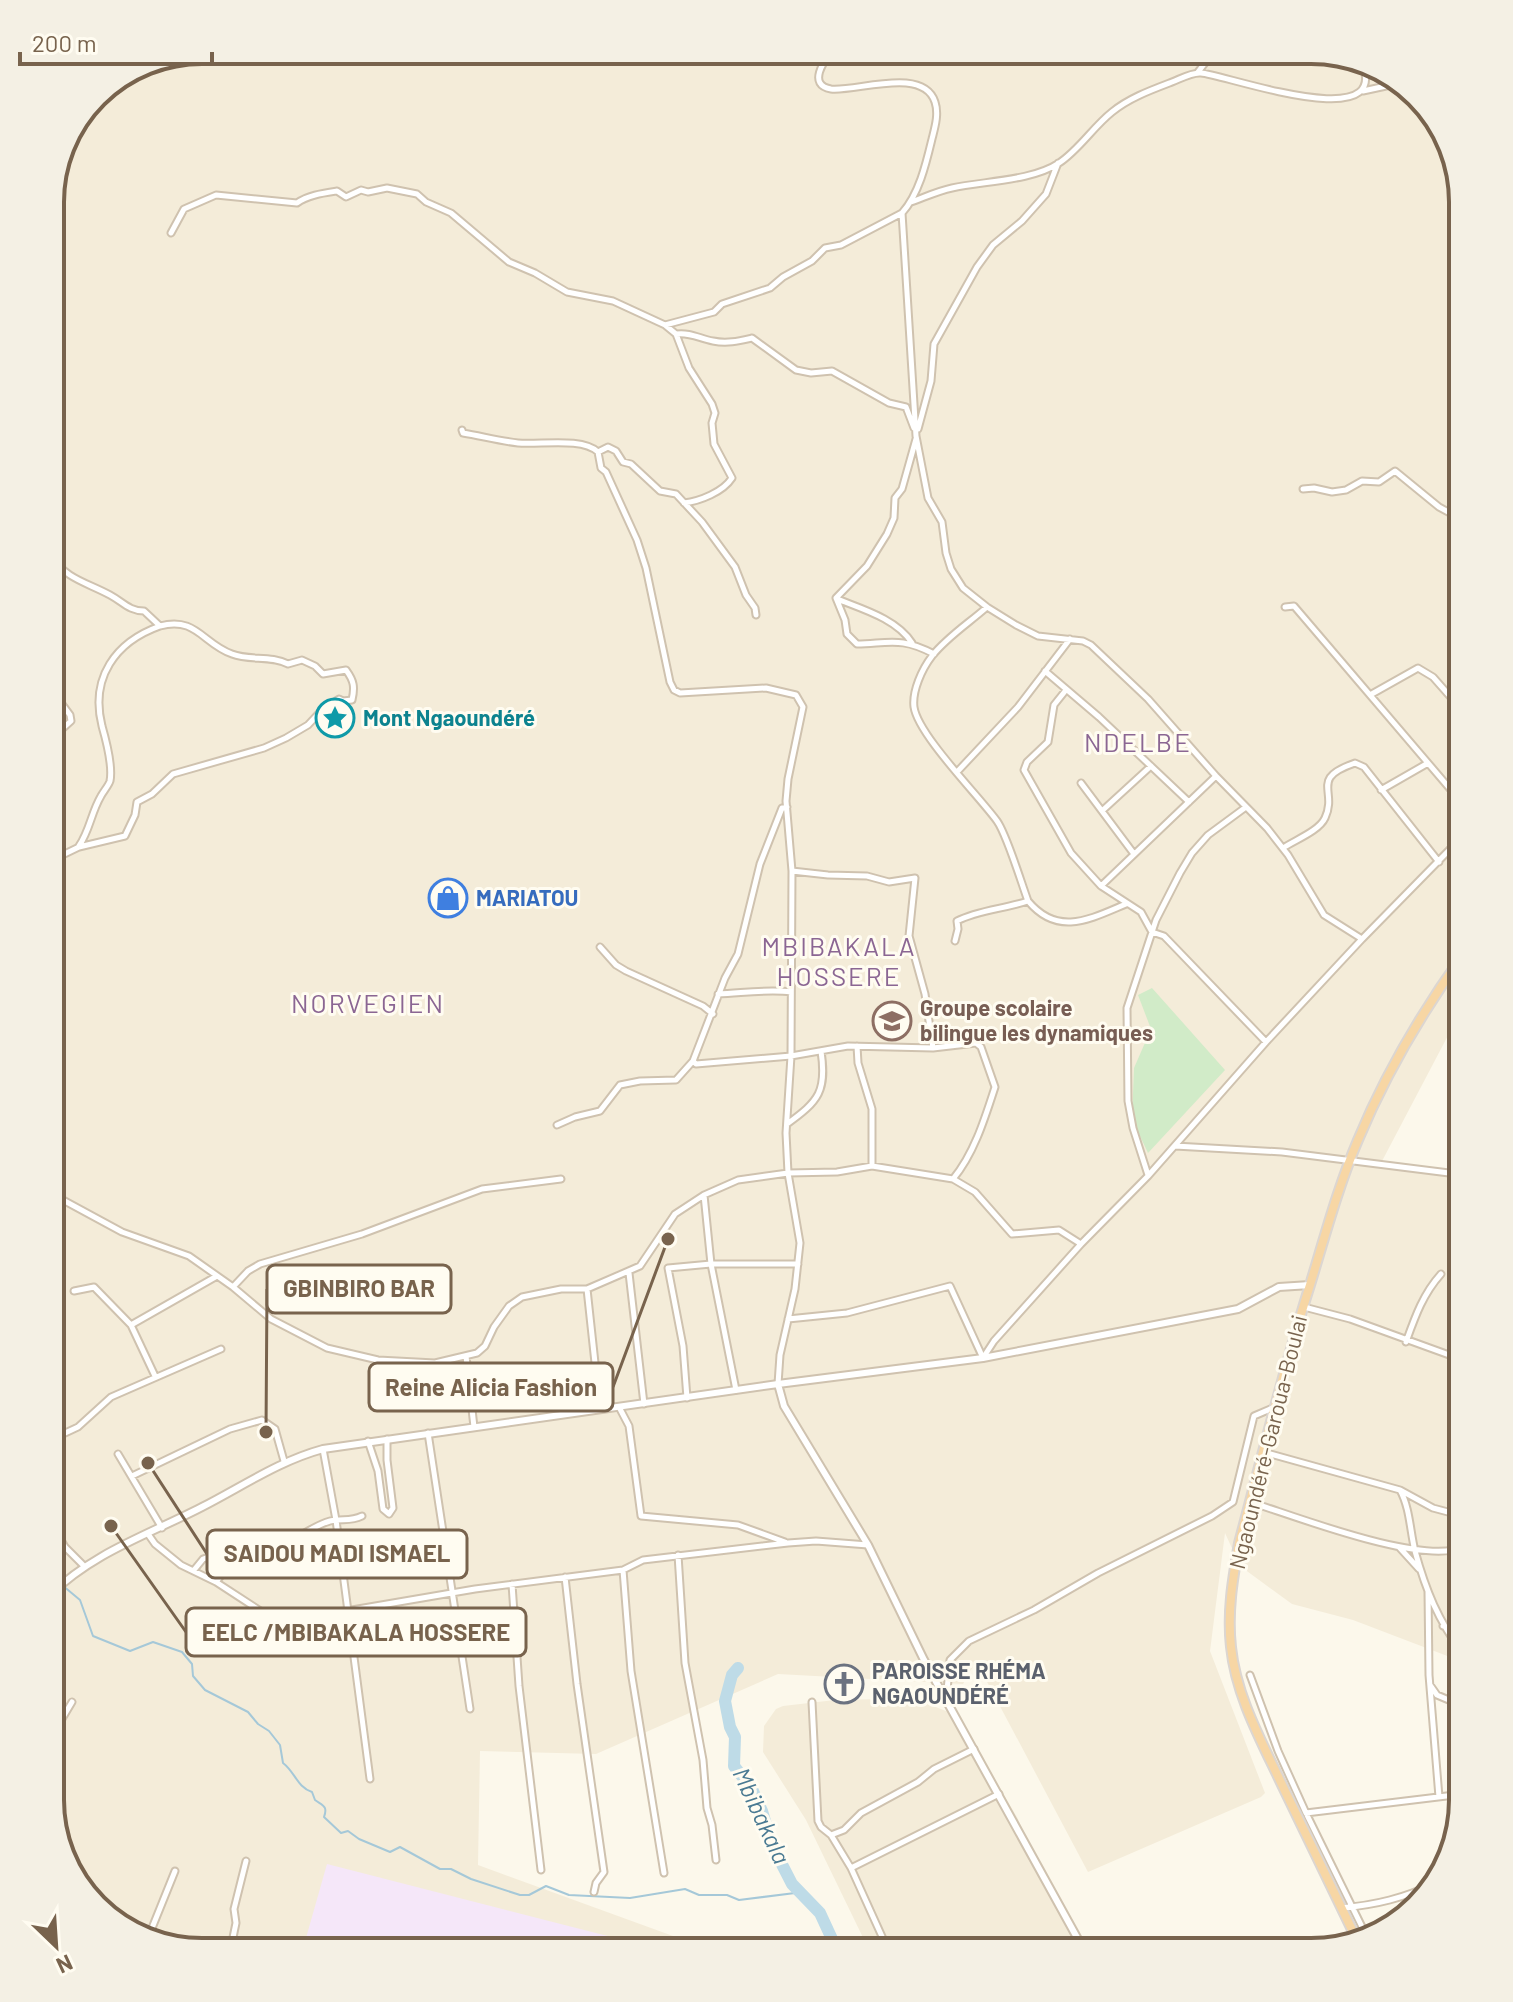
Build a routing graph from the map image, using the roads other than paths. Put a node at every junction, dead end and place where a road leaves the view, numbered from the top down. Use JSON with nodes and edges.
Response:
{"nodes":[{"id":1,"x":822,"y":64,"type":"edge"},
{"id":2,"x":1204,"y":64,"type":"edge"},
{"id":3,"x":1198,"y":72,"type":"junction"},
{"id":4,"x":1367,"y":76,"type":"edge"},
{"id":5,"x":1385,"y":87,"type":"edge"},
{"id":6,"x":1362,"y":92,"type":"junction"},
{"id":7,"x":1058,"y":163,"type":"junction"},
{"id":8,"x":911,"y":202,"type":"junction"},
{"id":9,"x":902,"y":213,"type":"junction"},
{"id":10,"x":171,"y":233,"type":"dead end"},
{"id":11,"x":665,"y":325,"type":"junction"},
{"id":12,"x":676,"y":334,"type":"junction"},
{"id":13,"x":462,"y":430,"type":"dead end"},
{"id":14,"x":916,"y":436,"type":"junction"},
{"id":15,"x":598,"y":452,"type":"junction"},
{"id":16,"x":1303,"y":489,"type":"dead end"},
{"id":17,"x":684,"y":503,"type":"junction"},
{"id":18,"x":1449,"y":512,"type":"edge"},
{"id":19,"x":64,"y":570,"type":"edge"},
{"id":20,"x":836,"y":598,"type":"junction"},
{"id":21,"x":987,"y":607,"type":"junction"},
{"id":22,"x":1285,"y":607,"type":"dead end"},
{"id":23,"x":756,"y":615,"type":"dead end"},
{"id":24,"x":160,"y":626,"type":"junction"},
{"id":25,"x":1070,"y":639,"type":"junction"},
{"id":26,"x":912,"y":643,"type":"junction"},
{"id":27,"x":934,"y":654,"type":"junction"},
{"id":28,"x":1045,"y":671,"type":"junction"},
{"id":29,"x":1066,"y":690,"type":"junction"},
{"id":30,"x":1370,"y":695,"type":"junction"},
{"id":31,"x":1449,"y":695,"type":"edge"},
{"id":32,"x":64,"y":707,"type":"edge"},
{"id":33,"x":64,"y":727,"type":"edge"},
{"id":34,"x":1428,"y":763,"type":"junction"},
{"id":35,"x":1151,"y":766,"type":"junction"},
{"id":36,"x":957,"y":772,"type":"junction"},
{"id":37,"x":1216,"y":776,"type":"junction"},
{"id":38,"x":1081,"y":783,"type":"dead end"},
{"id":39,"x":1449,"y":788,"type":"edge"},
{"id":40,"x":1381,"y":790,"type":"junction"},
{"id":41,"x":1189,"y":802,"type":"junction"},
{"id":42,"x":787,"y":807,"type":"junction"},
{"id":43,"x":1246,"y":807,"type":"junction"},
{"id":44,"x":1103,"y":810,"type":"junction"},
{"id":45,"x":79,"y":847,"type":"junction"},
{"id":46,"x":1283,"y":848,"type":"junction"},
{"id":47,"x":1449,"y":851,"type":"edge"},
{"id":48,"x":64,"y":854,"type":"edge"},
{"id":49,"x":1134,"y":854,"type":"junction"},
{"id":50,"x":1439,"y":862,"type":"junction"},
{"id":51,"x":792,"y":871,"type":"junction"},
{"id":52,"x":1101,"y":886,"type":"junction"},
{"id":53,"x":1028,"y":901,"type":"junction"},
{"id":54,"x":1126,"y":904,"type":"junction"},
{"id":55,"x":1152,"y":932,"type":"junction"},
{"id":56,"x":1362,"y":939,"type":"junction"},
{"id":57,"x":955,"y":941,"type":"dead end"},
{"id":58,"x":600,"y":947,"type":"dead end"},
{"id":59,"x":1449,"y":976,"type":"edge"},
{"id":60,"x":791,"y":992,"type":"junction"},
{"id":61,"x":718,"y":994,"type":"junction"},
{"id":62,"x":713,"y":1014,"type":"junction"},
{"id":63,"x":1266,"y":1042,"type":"junction"},
{"id":64,"x":857,"y":1046,"type":"junction"},
{"id":65,"x":933,"y":1048,"type":"junction"},
{"id":66,"x":821,"y":1051,"type":"junction"},
{"id":67,"x":791,"y":1056,"type":"junction"},
{"id":68,"x":693,"y":1061,"type":"junction"},
{"id":69,"x":557,"y":1125,"type":"dead end"},
{"id":70,"x":786,"y":1129,"type":"junction"},
{"id":71,"x":1174,"y":1146,"type":"junction"},
{"id":72,"x":1350,"y":1161,"type":"junction"},
{"id":73,"x":872,"y":1166,"type":"junction"},
{"id":74,"x":962,"y":1168,"type":"junction"},
{"id":75,"x":788,"y":1173,"type":"junction"},
{"id":76,"x":1449,"y":1173,"type":"edge"},
{"id":77,"x":1148,"y":1176,"type":"junction"},
{"id":78,"x":561,"y":1179,"type":"dead end"},
{"id":79,"x":953,"y":1179,"type":"junction"},
{"id":80,"x":966,"y":1185,"type":"junction"},
{"id":81,"x":704,"y":1195,"type":"junction"},
{"id":82,"x":64,"y":1201,"type":"edge"},
{"id":83,"x":1081,"y":1244,"type":"junction"},
{"id":84,"x":711,"y":1264,"type":"junction"},
{"id":85,"x":798,"y":1264,"type":"junction"},
{"id":86,"x":629,"y":1273,"type":"junction"},
{"id":87,"x":1441,"y":1274,"type":"dead end"},
{"id":88,"x":217,"y":1276,"type":"junction"},
{"id":89,"x":1310,"y":1285,"type":"junction"},
{"id":90,"x":233,"y":1287,"type":"junction"},
{"id":91,"x":587,"y":1289,"type":"junction"},
{"id":92,"x":74,"y":1291,"type":"dead end"},
{"id":93,"x":1303,"y":1307,"type":"junction"},
{"id":94,"x":788,"y":1319,"type":"junction"},
{"id":95,"x":131,"y":1325,"type":"junction"},
{"id":96,"x":1406,"y":1342,"type":"junction"},
{"id":97,"x":221,"y":1349,"type":"dead end"},
{"id":98,"x":466,"y":1356,"type":"junction"},
{"id":99,"x":1449,"y":1356,"type":"edge"},
{"id":100,"x":983,"y":1358,"type":"junction"},
{"id":101,"x":155,"y":1376,"type":"junction"},
{"id":102,"x":778,"y":1384,"type":"junction"},
{"id":103,"x":736,"y":1390,"type":"junction"},
{"id":104,"x":687,"y":1398,"type":"junction"},
{"id":105,"x":644,"y":1404,"type":"junction"},
{"id":106,"x":619,"y":1407,"type":"junction"},
{"id":107,"x":1276,"y":1407,"type":"junction"},
{"id":108,"x":600,"y":1409,"type":"junction"},
{"id":109,"x":474,"y":1427,"type":"junction"},
{"id":110,"x":428,"y":1433,"type":"junction"},
{"id":111,"x":64,"y":1434,"type":"edge"},
{"id":112,"x":387,"y":1439,"type":"junction"},
{"id":113,"x":368,"y":1441,"type":"junction"},
{"id":114,"x":323,"y":1452,"type":"junction"},
{"id":115,"x":1263,"y":1452,"type":"junction"},
{"id":116,"x":118,"y":1454,"type":"dead end"},
{"id":117,"x":387,"y":1460,"type":"junction"},
{"id":118,"x":284,"y":1461,"type":"junction"},
{"id":119,"x":375,"y":1461,"type":"junction"},
{"id":120,"x":132,"y":1476,"type":"junction"},
{"id":121,"x":1400,"y":1490,"type":"junction"},
{"id":122,"x":1250,"y":1502,"type":"junction"},
{"id":123,"x":1449,"y":1512,"type":"edge"},
{"id":124,"x":362,"y":1516,"type":"dead end"},
{"id":125,"x":336,"y":1520,"type":"junction"},
{"id":126,"x":162,"y":1528,"type":"junction"},
{"id":127,"x":148,"y":1534,"type":"junction"},
{"id":128,"x":788,"y":1543,"type":"junction"},
{"id":129,"x":64,"y":1545,"type":"edge"},
{"id":130,"x":868,"y":1545,"type":"junction"},
{"id":131,"x":1399,"y":1546,"type":"junction"},
{"id":132,"x":1415,"y":1550,"type":"junction"},
{"id":133,"x":1449,"y":1550,"type":"edge"},
{"id":134,"x":678,"y":1555,"type":"junction"},
{"id":135,"x":83,"y":1565,"type":"junction"},
{"id":136,"x":229,"y":1565,"type":"junction"},
{"id":137,"x":194,"y":1570,"type":"junction"},
{"id":138,"x":623,"y":1570,"type":"junction"},
{"id":139,"x":1422,"y":1572,"type":"junction"},
{"id":140,"x":565,"y":1577,"type":"junction"},
{"id":141,"x":64,"y":1581,"type":"edge"},
{"id":142,"x":216,"y":1582,"type":"junction"},
{"id":143,"x":512,"y":1584,"type":"junction"},
{"id":144,"x":1428,"y":1591,"type":"junction"},
{"id":145,"x":452,"y":1592,"type":"junction"},
{"id":146,"x":346,"y":1611,"type":"junction"},
{"id":147,"x":1442,"y":1626,"type":"junction"},
{"id":148,"x":1449,"y":1629,"type":"edge"},
{"id":149,"x":1449,"y":1635,"type":"edge"},
{"id":150,"x":1250,"y":1675,"type":"dead end"},
{"id":151,"x":1429,"y":1684,"type":"junction"},
{"id":152,"x":1449,"y":1700,"type":"edge"},
{"id":153,"x":946,"y":1701,"type":"junction"},
{"id":154,"x":72,"y":1702,"type":"dead end"},
{"id":155,"x":812,"y":1702,"type":"dead end"},
{"id":156,"x":470,"y":1709,"type":"dead end"},
{"id":157,"x":64,"y":1715,"type":"edge"},
{"id":158,"x":974,"y":1749,"type":"junction"},
{"id":159,"x":370,"y":1779,"type":"dead end"},
{"id":160,"x":1000,"y":1793,"type":"junction"},
{"id":161,"x":1449,"y":1796,"type":"edge"},
{"id":162,"x":1439,"y":1797,"type":"junction"},
{"id":163,"x":1306,"y":1813,"type":"junction"},
{"id":164,"x":831,"y":1835,"type":"junction"},
{"id":165,"x":1320,"y":1840,"type":"junction"},
{"id":166,"x":1315,"y":1853,"type":"junction"},
{"id":167,"x":716,"y":1860,"type":"dead end"},
{"id":168,"x":246,"y":1861,"type":"dead end"},
{"id":169,"x":851,"y":1868,"type":"junction"},
{"id":170,"x":541,"y":1870,"type":"dead end"},
{"id":171,"x":175,"y":1871,"type":"dead end"},
{"id":172,"x":664,"y":1873,"type":"dead end"},
{"id":173,"x":594,"y":1892,"type":"dead end"},
{"id":174,"x":1412,"y":1894,"type":"edge"},
{"id":175,"x":1354,"y":1907,"type":"junction"},
{"id":176,"x":1341,"y":1908,"type":"junction"},
{"id":177,"x":1363,"y":1927,"type":"edge"},
{"id":178,"x":152,"y":1928,"type":"edge"},
{"id":179,"x":1352,"y":1931,"type":"edge"},
{"id":180,"x":233,"y":1938,"type":"edge"},
{"id":181,"x":883,"y":1938,"type":"edge"},
{"id":182,"x":1078,"y":1938,"type":"edge"}],
"edges":[{"from":1,"to":8,"type":"street"},
{"from":2,"to":3,"type":"street"},
{"from":3,"to":6,"type":"street"},
{"from":3,"to":7,"type":"street"},
{"from":4,"to":6,"type":"street"},
{"from":5,"to":6,"type":"street"},
{"from":7,"to":8,"type":"street"},
{"from":7,"to":14,"type":"street"},
{"from":8,"to":9,"type":"street"},
{"from":9,"to":11,"type":"street"},
{"from":9,"to":14,"type":"street"},
{"from":10,"to":11,"type":"street"},
{"from":11,"to":12,"type":"street"},
{"from":12,"to":14,"type":"street"},
{"from":12,"to":17,"type":"street"},
{"from":13,"to":15,"type":"street"},
{"from":14,"to":20,"type":"street"},
{"from":14,"to":21,"type":"street"},
{"from":15,"to":17,"type":"street"},
{"from":15,"to":42,"type":"street"},
{"from":16,"to":18,"type":"street"},
{"from":17,"to":23,"type":"street"},
{"from":19,"to":24,"type":"street"},
{"from":20,"to":26,"type":"street"},
{"from":20,"to":26,"type":"street"},
{"from":21,"to":25,"type":"street"},
{"from":21,"to":27,"type":"street"},
{"from":22,"to":30,"type":"street"},
{"from":24,"to":45,"type":"street"},
{"from":24,"to":45,"type":"street"},
{"from":25,"to":28,"type":"street"},
{"from":25,"to":37,"type":"street"},
{"from":26,"to":27,"type":"street"},
{"from":27,"to":36,"type":"street"},
{"from":28,"to":29,"type":"street"},
{"from":28,"to":36,"type":"street"},
{"from":29,"to":35,"type":"street"},
{"from":29,"to":52,"type":"street"},
{"from":30,"to":31,"type":"street"},
{"from":30,"to":34,"type":"street"},
{"from":32,"to":33,"type":"street"},
{"from":34,"to":39,"type":"street"},
{"from":34,"to":40,"type":"street"},
{"from":35,"to":41,"type":"street"},
{"from":35,"to":44,"type":"street"},
{"from":36,"to":53,"type":"street"},
{"from":37,"to":41,"type":"street"},
{"from":37,"to":43,"type":"street"},
{"from":38,"to":44,"type":"street"},
{"from":40,"to":46,"type":"street"},
{"from":40,"to":50,"type":"street"},
{"from":41,"to":49,"type":"street"},
{"from":42,"to":51,"type":"street"},
{"from":42,"to":61,"type":"street"},
{"from":43,"to":46,"type":"street"},
{"from":43,"to":55,"type":"street"},
{"from":44,"to":49,"type":"street"},
{"from":45,"to":48,"type":"street"},
{"from":46,"to":56,"type":"street"},
{"from":47,"to":50,"type":"street"},
{"from":49,"to":52,"type":"street"},
{"from":50,"to":56,"type":"street"},
{"from":51,"to":60,"type":"street"},
{"from":51,"to":65,"type":"street"},
{"from":52,"to":54,"type":"street"},
{"from":53,"to":54,"type":"street"},
{"from":53,"to":57,"type":"street"},
{"from":54,"to":55,"type":"street"},
{"from":55,"to":63,"type":"street"},
{"from":55,"to":77,"type":"street"},
{"from":56,"to":63,"type":"street"},
{"from":58,"to":62,"type":"street"},
{"from":59,"to":72,"type":"highway","name":"Ngaoundéré-Garoua-Boulai"},
{"from":60,"to":61,"type":"street"},
{"from":60,"to":67,"type":"street"},
{"from":61,"to":62,"type":"street"},
{"from":62,"to":68,"type":"street"},
{"from":63,"to":71,"type":"street"},
{"from":64,"to":65,"type":"street"},
{"from":64,"to":66,"type":"street"},
{"from":64,"to":73,"type":"street"},
{"from":65,"to":74,"type":"street"},
{"from":66,"to":67,"type":"street"},
{"from":66,"to":70,"type":"street"},
{"from":67,"to":68,"type":"street"},
{"from":67,"to":70,"type":"street"},
{"from":68,"to":69,"type":"street"},
{"from":70,"to":75,"type":"street"},
{"from":71,"to":72,"type":"street"},
{"from":71,"to":77,"type":"street"},
{"from":72,"to":76,"type":"street"},
{"from":72,"to":89,"type":"highway","name":"Ngaoundéré-Garoua-Boulai"},
{"from":73,"to":75,"type":"street"},
{"from":73,"to":79,"type":"street"},
{"from":74,"to":79,"type":"street"},
{"from":74,"to":80,"type":"street"},
{"from":75,"to":81,"type":"street"},
{"from":75,"to":85,"type":"street"},
{"from":77,"to":83,"type":"street"},
{"from":78,"to":90,"type":"street"},
{"from":79,"to":80,"type":"street"},
{"from":80,"to":83,"type":"street"},
{"from":81,"to":84,"type":"street"},
{"from":81,"to":86,"type":"street"},
{"from":82,"to":88,"type":"street"},
{"from":83,"to":100,"type":"street"},
{"from":84,"to":85,"type":"street"},
{"from":84,"to":103,"type":"street"},
{"from":84,"to":104,"type":"street"},
{"from":85,"to":94,"type":"street"},
{"from":86,"to":91,"type":"street"},
{"from":86,"to":105,"type":"street"},
{"from":87,"to":96,"type":"street"},
{"from":88,"to":90,"type":"street"},
{"from":88,"to":95,"type":"street"},
{"from":89,"to":93,"type":"highway","name":"Ngaoundéré-Garoua-Boulai"},
{"from":89,"to":100,"type":"street"},
{"from":90,"to":98,"type":"street"},
{"from":91,"to":98,"type":"street"},
{"from":91,"to":108,"type":"street"},
{"from":92,"to":95,"type":"street"},
{"from":93,"to":96,"type":"street"},
{"from":93,"to":107,"type":"highway","name":"Ngaoundéré-Garoua-Boulai"},
{"from":94,"to":100,"type":"street"},
{"from":94,"to":102,"type":"street"},
{"from":95,"to":101,"type":"street"},
{"from":96,"to":99,"type":"street"},
{"from":97,"to":101,"type":"street"},
{"from":98,"to":109,"type":"street"},
{"from":100,"to":102,"type":"street"},
{"from":101,"to":111,"type":"street"},
{"from":102,"to":103,"type":"street"},
{"from":102,"to":130,"type":"street"},
{"from":103,"to":104,"type":"street"},
{"from":104,"to":105,"type":"street"},
{"from":105,"to":106,"type":"street"},
{"from":106,"to":108,"type":"street"},
{"from":106,"to":128,"type":"street"},
{"from":107,"to":115,"type":"highway","name":"Ngaoundéré-Garoua-Boulai"},
{"from":107,"to":153,"type":"street"},
{"from":108,"to":109,"type":"street"},
{"from":109,"to":110,"type":"street"},
{"from":110,"to":112,"type":"street"},
{"from":110,"to":145,"type":"street"},
{"from":112,"to":113,"type":"street"},
{"from":112,"to":117,"type":"street"},
{"from":113,"to":114,"type":"street"},
{"from":113,"to":119,"type":"street"},
{"from":114,"to":118,"type":"street"},
{"from":114,"to":125,"type":"street"},
{"from":115,"to":121,"type":"street"},
{"from":115,"to":122,"type":"highway","name":"Ngaoundéré-Garoua-Boulai"},
{"from":116,"to":120,"type":"street"},
{"from":117,"to":119,"type":"street"},
{"from":117,"to":119,"type":"street"},
{"from":118,"to":120,"type":"street"},
{"from":118,"to":126,"type":"street"},
{"from":120,"to":126,"type":"street"},
{"from":121,"to":123,"type":"street"},
{"from":121,"to":132,"type":"street"},
{"from":122,"to":131,"type":"street"},
{"from":122,"to":166,"type":"highway","name":"Ngaoundéré-Garoua-Boulai"},
{"from":124,"to":125,"type":"street"},
{"from":125,"to":136,"type":"street"},
{"from":125,"to":146,"type":"street"},
{"from":126,"to":127,"type":"street"},
{"from":127,"to":135,"type":"street"},
{"from":127,"to":137,"type":"street"},
{"from":128,"to":130,"type":"street"},
{"from":128,"to":134,"type":"street"},
{"from":129,"to":135,"type":"street"},
{"from":130,"to":153,"type":"street"},
{"from":131,"to":132,"type":"street"},
{"from":131,"to":139,"type":"street"},
{"from":132,"to":133,"type":"street"},
{"from":132,"to":139,"type":"street"},
{"from":134,"to":138,"type":"street"},
{"from":134,"to":167,"type":"street"},
{"from":135,"to":141,"type":"street"},
{"from":136,"to":137,"type":"street"},
{"from":136,"to":142,"type":"street"},
{"from":137,"to":142,"type":"street"},
{"from":138,"to":140,"type":"street"},
{"from":138,"to":172,"type":"street"},
{"from":139,"to":144,"type":"street"},
{"from":140,"to":143,"type":"street"},
{"from":140,"to":173,"type":"street"},
{"from":142,"to":146,"type":"street"},
{"from":143,"to":145,"type":"street"},
{"from":143,"to":170,"type":"street"},
{"from":144,"to":147,"type":"street"},
{"from":144,"to":151,"type":"street"},
{"from":145,"to":146,"type":"street"},
{"from":145,"to":156,"type":"street"},
{"from":146,"to":159,"type":"street"},
{"from":147,"to":148,"type":"street"},
{"from":147,"to":149,"type":"street"},
{"from":150,"to":163,"type":"street"},
{"from":151,"to":152,"type":"street"},
{"from":151,"to":162,"type":"street"},
{"from":153,"to":158,"type":"street"},
{"from":154,"to":157,"type":"street"},
{"from":155,"to":164,"type":"street"},
{"from":158,"to":160,"type":"street"},
{"from":158,"to":164,"type":"street"},
{"from":160,"to":169,"type":"street"},
{"from":160,"to":182,"type":"street"},
{"from":161,"to":162,"type":"street"},
{"from":162,"to":163,"type":"street"},
{"from":163,"to":165,"type":"street"},
{"from":164,"to":169,"type":"street"},
{"from":165,"to":166,"type":"street"},
{"from":165,"to":175,"type":"street"},
{"from":166,"to":176,"type":"highway","name":"Ngaoundéré-Garoua-Boulai"},
{"from":168,"to":180,"type":"street"},
{"from":169,"to":181,"type":"street"},
{"from":171,"to":178,"type":"street"},
{"from":174,"to":175,"type":"street"},
{"from":175,"to":176,"type":"street"},
{"from":175,"to":177,"type":"street"},
{"from":176,"to":179,"type":"highway","name":"Ngaoundéré-Garoua-Boulai"}]}
